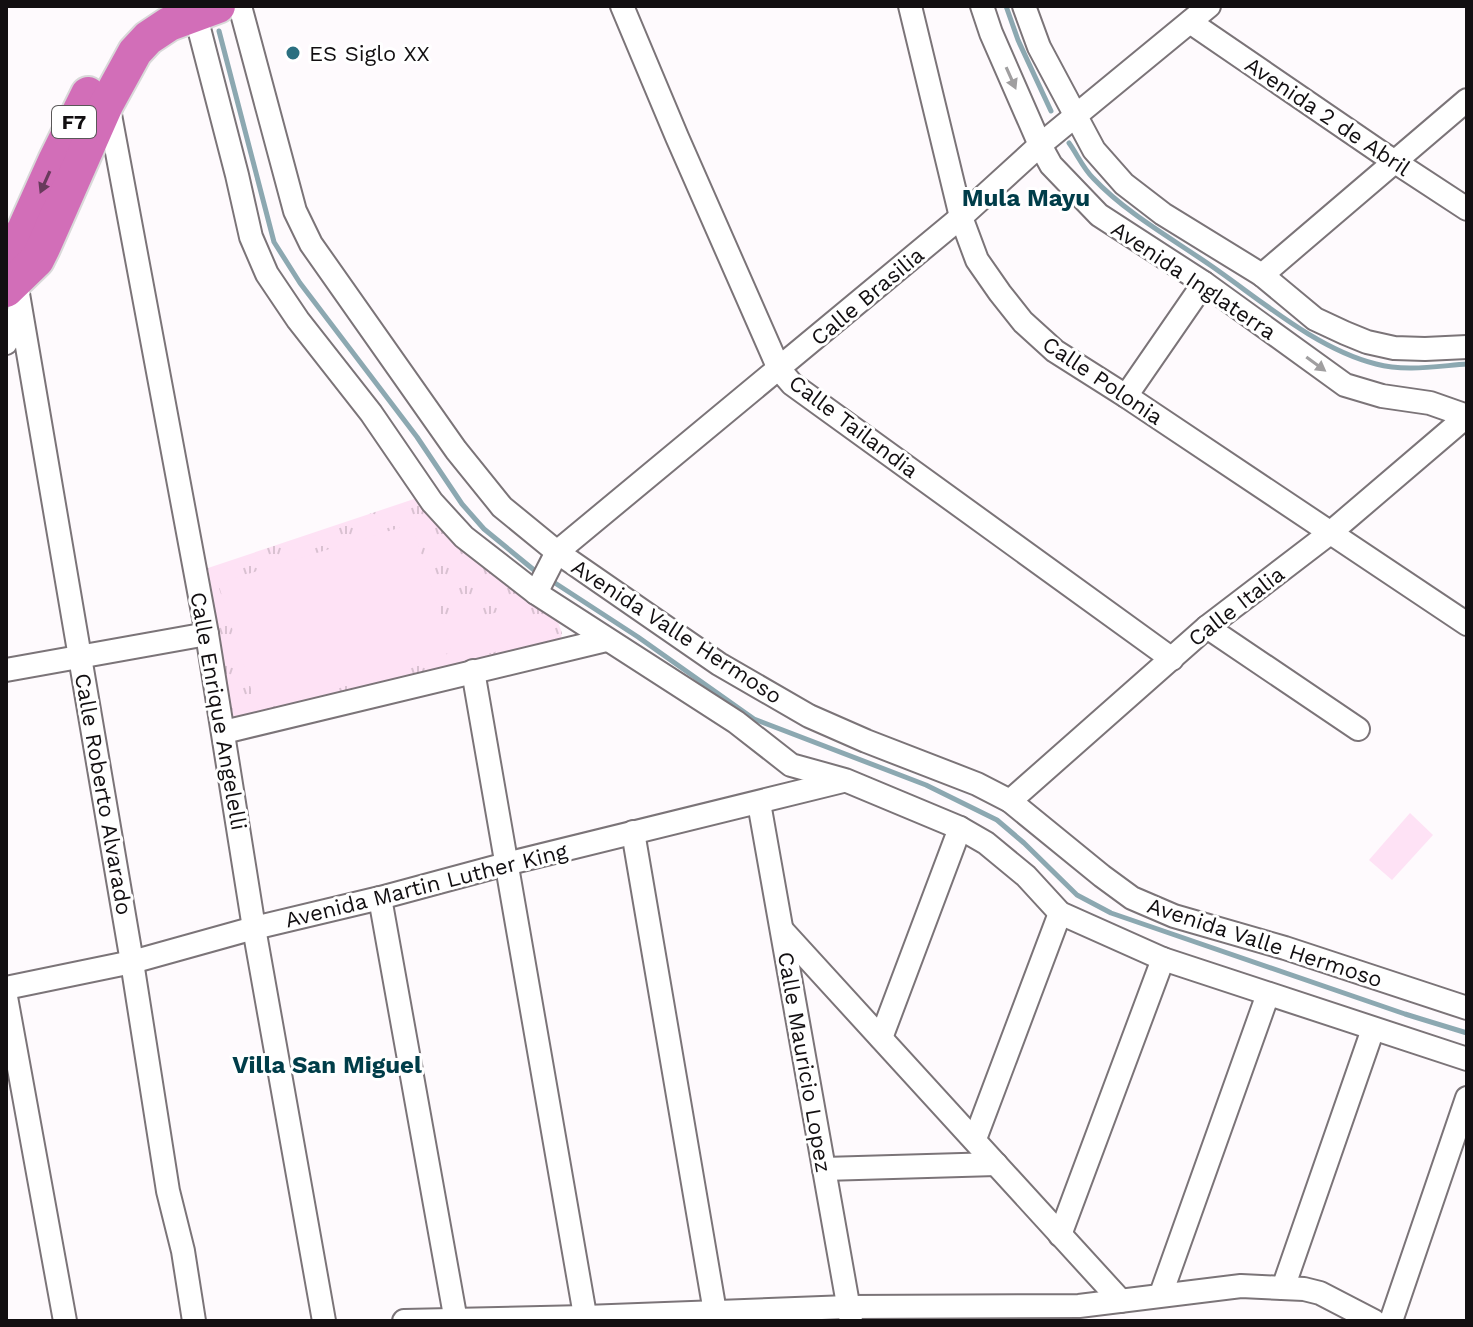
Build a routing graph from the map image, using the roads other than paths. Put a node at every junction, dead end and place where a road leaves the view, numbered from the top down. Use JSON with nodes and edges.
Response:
{"nodes":[{"id":1,"x":240,"y":6,"type":"edge"},
{"id":2,"x":622,"y":6,"type":"edge"},
{"id":3,"x":910,"y":6,"type":"edge"},
{"id":4,"x":982,"y":6,"type":"edge"},
{"id":5,"x":1024,"y":6,"type":"edge"},
{"id":6,"x":1209,"y":6,"type":"edge"},
{"id":7,"x":192,"y":8,"type":"edge"},
{"id":8,"x":1188,"y":14,"type":"edge"},
{"id":9,"x":1467,"y":100,"type":"edge"},
{"id":10,"x":107,"y":103,"type":"junction"},
{"id":11,"x":1076,"y":116,"type":"junction"},
{"id":12,"x":1040,"y":145,"type":"junction"},
{"id":13,"x":1394,"y":161,"type":"junction"},
{"id":14,"x":1467,"y":209,"type":"edge"},
{"id":15,"x":961,"y":217,"type":"junction"},
{"id":16,"x":1262,"y":275,"type":"junction"},
{"id":17,"x":11,"y":281,"type":"edge"},
{"id":18,"x":1204,"y":283,"type":"junction"},
{"id":19,"x":6,"y":343,"type":"edge"},
{"id":20,"x":1467,"y":347,"type":"edge"},
{"id":21,"x":779,"y":369,"type":"junction"},
{"id":22,"x":1126,"y":396,"type":"junction"},
{"id":23,"x":1467,"y":416,"type":"edge"},
{"id":24,"x":1330,"y":533,"type":"junction"},
{"id":25,"x":557,"y":552,"type":"junction"},
{"id":26,"x":536,"y":593,"type":"junction"},
{"id":27,"x":1467,"y":624,"type":"edge"},
{"id":28,"x":1207,"y":627,"type":"junction"},
{"id":29,"x":207,"y":634,"type":"junction"},
{"id":30,"x":606,"y":640,"type":"junction"},
{"id":31,"x":81,"y":657,"type":"junction"},
{"id":32,"x":1172,"y":659,"type":"junction"},
{"id":33,"x":6,"y":670,"type":"edge"},
{"id":34,"x":473,"y":671,"type":"junction"},
{"id":35,"x":1358,"y":729,"type":"dead end"},
{"id":36,"x":224,"y":732,"type":"junction"},
{"id":37,"x":845,"y":780,"type":"junction"},
{"id":38,"x":1010,"y":801,"type":"junction"},
{"id":39,"x":759,"y":803,"type":"junction"},
{"id":40,"x":960,"y":828,"type":"junction"},
{"id":41,"x":633,"y":832,"type":"junction"},
{"id":42,"x":506,"y":864,"type":"junction"},
{"id":43,"x":380,"y":898,"type":"junction"},
{"id":44,"x":1060,"y":913,"type":"junction"},
{"id":45,"x":254,"y":928,"type":"junction"},
{"id":46,"x":782,"y":930,"type":"junction"},
{"id":47,"x":1163,"y":959,"type":"junction"},
{"id":48,"x":132,"y":962,"type":"junction"},
{"id":49,"x":6,"y":988,"type":"edge"},
{"id":50,"x":1268,"y":994,"type":"junction"},
{"id":51,"x":6,"y":997,"type":"edge"},
{"id":52,"x":1467,"y":1008,"type":"edge"},
{"id":53,"x":1373,"y":1029,"type":"junction"},
{"id":54,"x":881,"y":1038,"type":"junction"},
{"id":55,"x":1467,"y":1059,"type":"edge"},
{"id":56,"x":1467,"y":1098,"type":"edge"},
{"id":57,"x":975,"y":1139,"type":"junction"},
{"id":58,"x":996,"y":1164,"type":"junction"},
{"id":59,"x":824,"y":1169,"type":"junction"},
{"id":60,"x":1060,"y":1235,"type":"junction"},
{"id":61,"x":1283,"y":1288,"type":"junction"},
{"id":62,"x":1161,"y":1294,"type":"junction"},
{"id":63,"x":1121,"y":1301,"type":"junction"},
{"id":64,"x":849,"y":1314,"type":"edge"},
{"id":65,"x":715,"y":1316,"type":"edge"},
{"id":66,"x":585,"y":1319,"type":"edge"},
{"id":67,"x":456,"y":1320,"type":"edge"},
{"id":68,"x":65,"y":1321,"type":"edge"},
{"id":69,"x":194,"y":1321,"type":"edge"},
{"id":70,"x":324,"y":1321,"type":"edge"},
{"id":71,"x":404,"y":1321,"type":"edge"},
{"id":72,"x":1374,"y":1321,"type":"edge"},
{"id":73,"x":1391,"y":1321,"type":"edge"}],
"edges":[{"from":1,"to":25,"type":"street","name":"Avenida Valle Hermoso"},
{"from":2,"to":21,"type":"street","name":"Calle Tailandia"},
{"from":3,"to":15,"type":"street","name":"Calle Polonia"},
{"from":4,"to":12,"type":"street","name":"Avenida Inglaterra","one_way":true},
{"from":5,"to":11,"type":"street","name":"Avenida Inglaterra"},
{"from":6,"to":8,"type":"street","name":"Calle Brasilia"},
{"from":7,"to":10,"type":"highway","number":"F7"},
{"from":7,"to":17,"type":"highway","number":"F7","one_way":true},
{"from":7,"to":26,"type":"street"},
{"from":8,"to":11,"type":"street","name":"Calle Brasilia"},
{"from":8,"to":13,"type":"street","name":"Avenida 2 de Abril"},
{"from":9,"to":13,"type":"street"},
{"from":10,"to":17,"type":"highway","number":"F7"},
{"from":10,"to":29,"type":"street","name":"Calle Enrique Angelelli"},
{"from":11,"to":12,"type":"street","name":"Calle Brasilia"},
{"from":11,"to":16,"type":"street","name":"Avenida Inglaterra"},
{"from":12,"to":15,"type":"street","name":"Calle Brasilia"},
{"from":12,"to":18,"type":"street","name":"Avenida Inglaterra"},
{"from":13,"to":14,"type":"street","name":"Avenida 2 de Abril"},
{"from":13,"to":16,"type":"street"},
{"from":15,"to":21,"type":"street","name":"Calle Brasilia"},
{"from":15,"to":22,"type":"street","name":"Calle Polonia"},
{"from":16,"to":20,"type":"street","name":"Avenida Inglaterra"},
{"from":17,"to":19,"type":"street"},
{"from":17,"to":31,"type":"street","name":"Calle Roberto Alvarado"},
{"from":18,"to":22,"type":"street"},
{"from":18,"to":23,"type":"street","name":"Avenida Inglaterra","one_way":true},
{"from":21,"to":25,"type":"street","name":"Calle Brasilia"},
{"from":21,"to":32,"type":"street","name":"Calle Tailandia"},
{"from":22,"to":24,"type":"street","name":"Calle Polonia"},
{"from":23,"to":24,"type":"street","name":"Calle Italia"},
{"from":24,"to":27,"type":"street","name":"Calle Polonia"},
{"from":24,"to":28,"type":"street","name":"Calle Italia"},
{"from":25,"to":26,"type":"street","name":"Calle Brasilia"},
{"from":25,"to":38,"type":"street","name":"Avenida Valle Hermoso"},
{"from":26,"to":30,"type":"street","name":"Avenida Valle Hermoso"},
{"from":28,"to":32,"type":"street","name":"Calle Italia"},
{"from":28,"to":35,"type":"street"},
{"from":29,"to":31,"type":"street"},
{"from":29,"to":36,"type":"street","name":"Calle Enrique Angelelli"},
{"from":30,"to":34,"type":"street"},
{"from":30,"to":37,"type":"street","name":"Avenida Valle Hermoso"},
{"from":31,"to":33,"type":"street"},
{"from":31,"to":48,"type":"street","name":"Calle Roberto Alvarado"},
{"from":32,"to":38,"type":"street","name":"Calle Italia"},
{"from":34,"to":36,"type":"street"},
{"from":34,"to":42,"type":"street"},
{"from":36,"to":45,"type":"street","name":"Calle Enrique Angelelli"},
{"from":37,"to":39,"type":"street","name":"Avenida Martin Luther King"},
{"from":37,"to":40,"type":"street","name":"Avenida Valle Hermoso"},
{"from":38,"to":52,"type":"street","name":"Avenida Valle Hermoso"},
{"from":39,"to":41,"type":"street","name":"Avenida Martin Luther King"},
{"from":39,"to":46,"type":"street","name":"Calle Mauricio Lopez"},
{"from":40,"to":44,"type":"street","name":"Avenida Valle Hermoso"},
{"from":40,"to":54,"type":"street"},
{"from":41,"to":42,"type":"street","name":"Avenida Martin Luther King"},
{"from":41,"to":65,"type":"street"},
{"from":42,"to":43,"type":"street","name":"Avenida Martin Luther King"},
{"from":42,"to":66,"type":"street"},
{"from":43,"to":45,"type":"street","name":"Avenida Martin Luther King"},
{"from":43,"to":67,"type":"street"},
{"from":44,"to":47,"type":"street","name":"Avenida Valle Hermoso"},
{"from":44,"to":57,"type":"street"},
{"from":45,"to":48,"type":"street","name":"Avenida Martin Luther King"},
{"from":45,"to":70,"type":"street","name":"Calle Enrique Angelelli"},
{"from":46,"to":54,"type":"street"},
{"from":46,"to":59,"type":"street","name":"Calle Mauricio Lopez"},
{"from":47,"to":50,"type":"street","name":"Avenida Valle Hermoso"},
{"from":47,"to":60,"type":"street"},
{"from":48,"to":49,"type":"street","name":"Avenida Martin Luther King"},
{"from":48,"to":69,"type":"street","name":"Calle Roberto Alvarado"},
{"from":50,"to":53,"type":"street","name":"Avenida Valle Hermoso"},
{"from":50,"to":62,"type":"street"},
{"from":51,"to":68,"type":"street"},
{"from":53,"to":55,"type":"street","name":"Avenida Valle Hermoso"},
{"from":53,"to":61,"type":"street"},
{"from":54,"to":57,"type":"street"},
{"from":56,"to":73,"type":"street"},
{"from":57,"to":58,"type":"street"},
{"from":58,"to":59,"type":"street"},
{"from":58,"to":60,"type":"street"},
{"from":59,"to":64,"type":"street","name":"Calle Mauricio Lopez"},
{"from":60,"to":63,"type":"street"},
{"from":61,"to":62,"type":"street"},
{"from":61,"to":72,"type":"street"},
{"from":62,"to":63,"type":"street"},
{"from":63,"to":64,"type":"street"},
{"from":64,"to":65,"type":"street"},
{"from":65,"to":66,"type":"street"},
{"from":66,"to":67,"type":"street"},
{"from":67,"to":71,"type":"street"}]}
